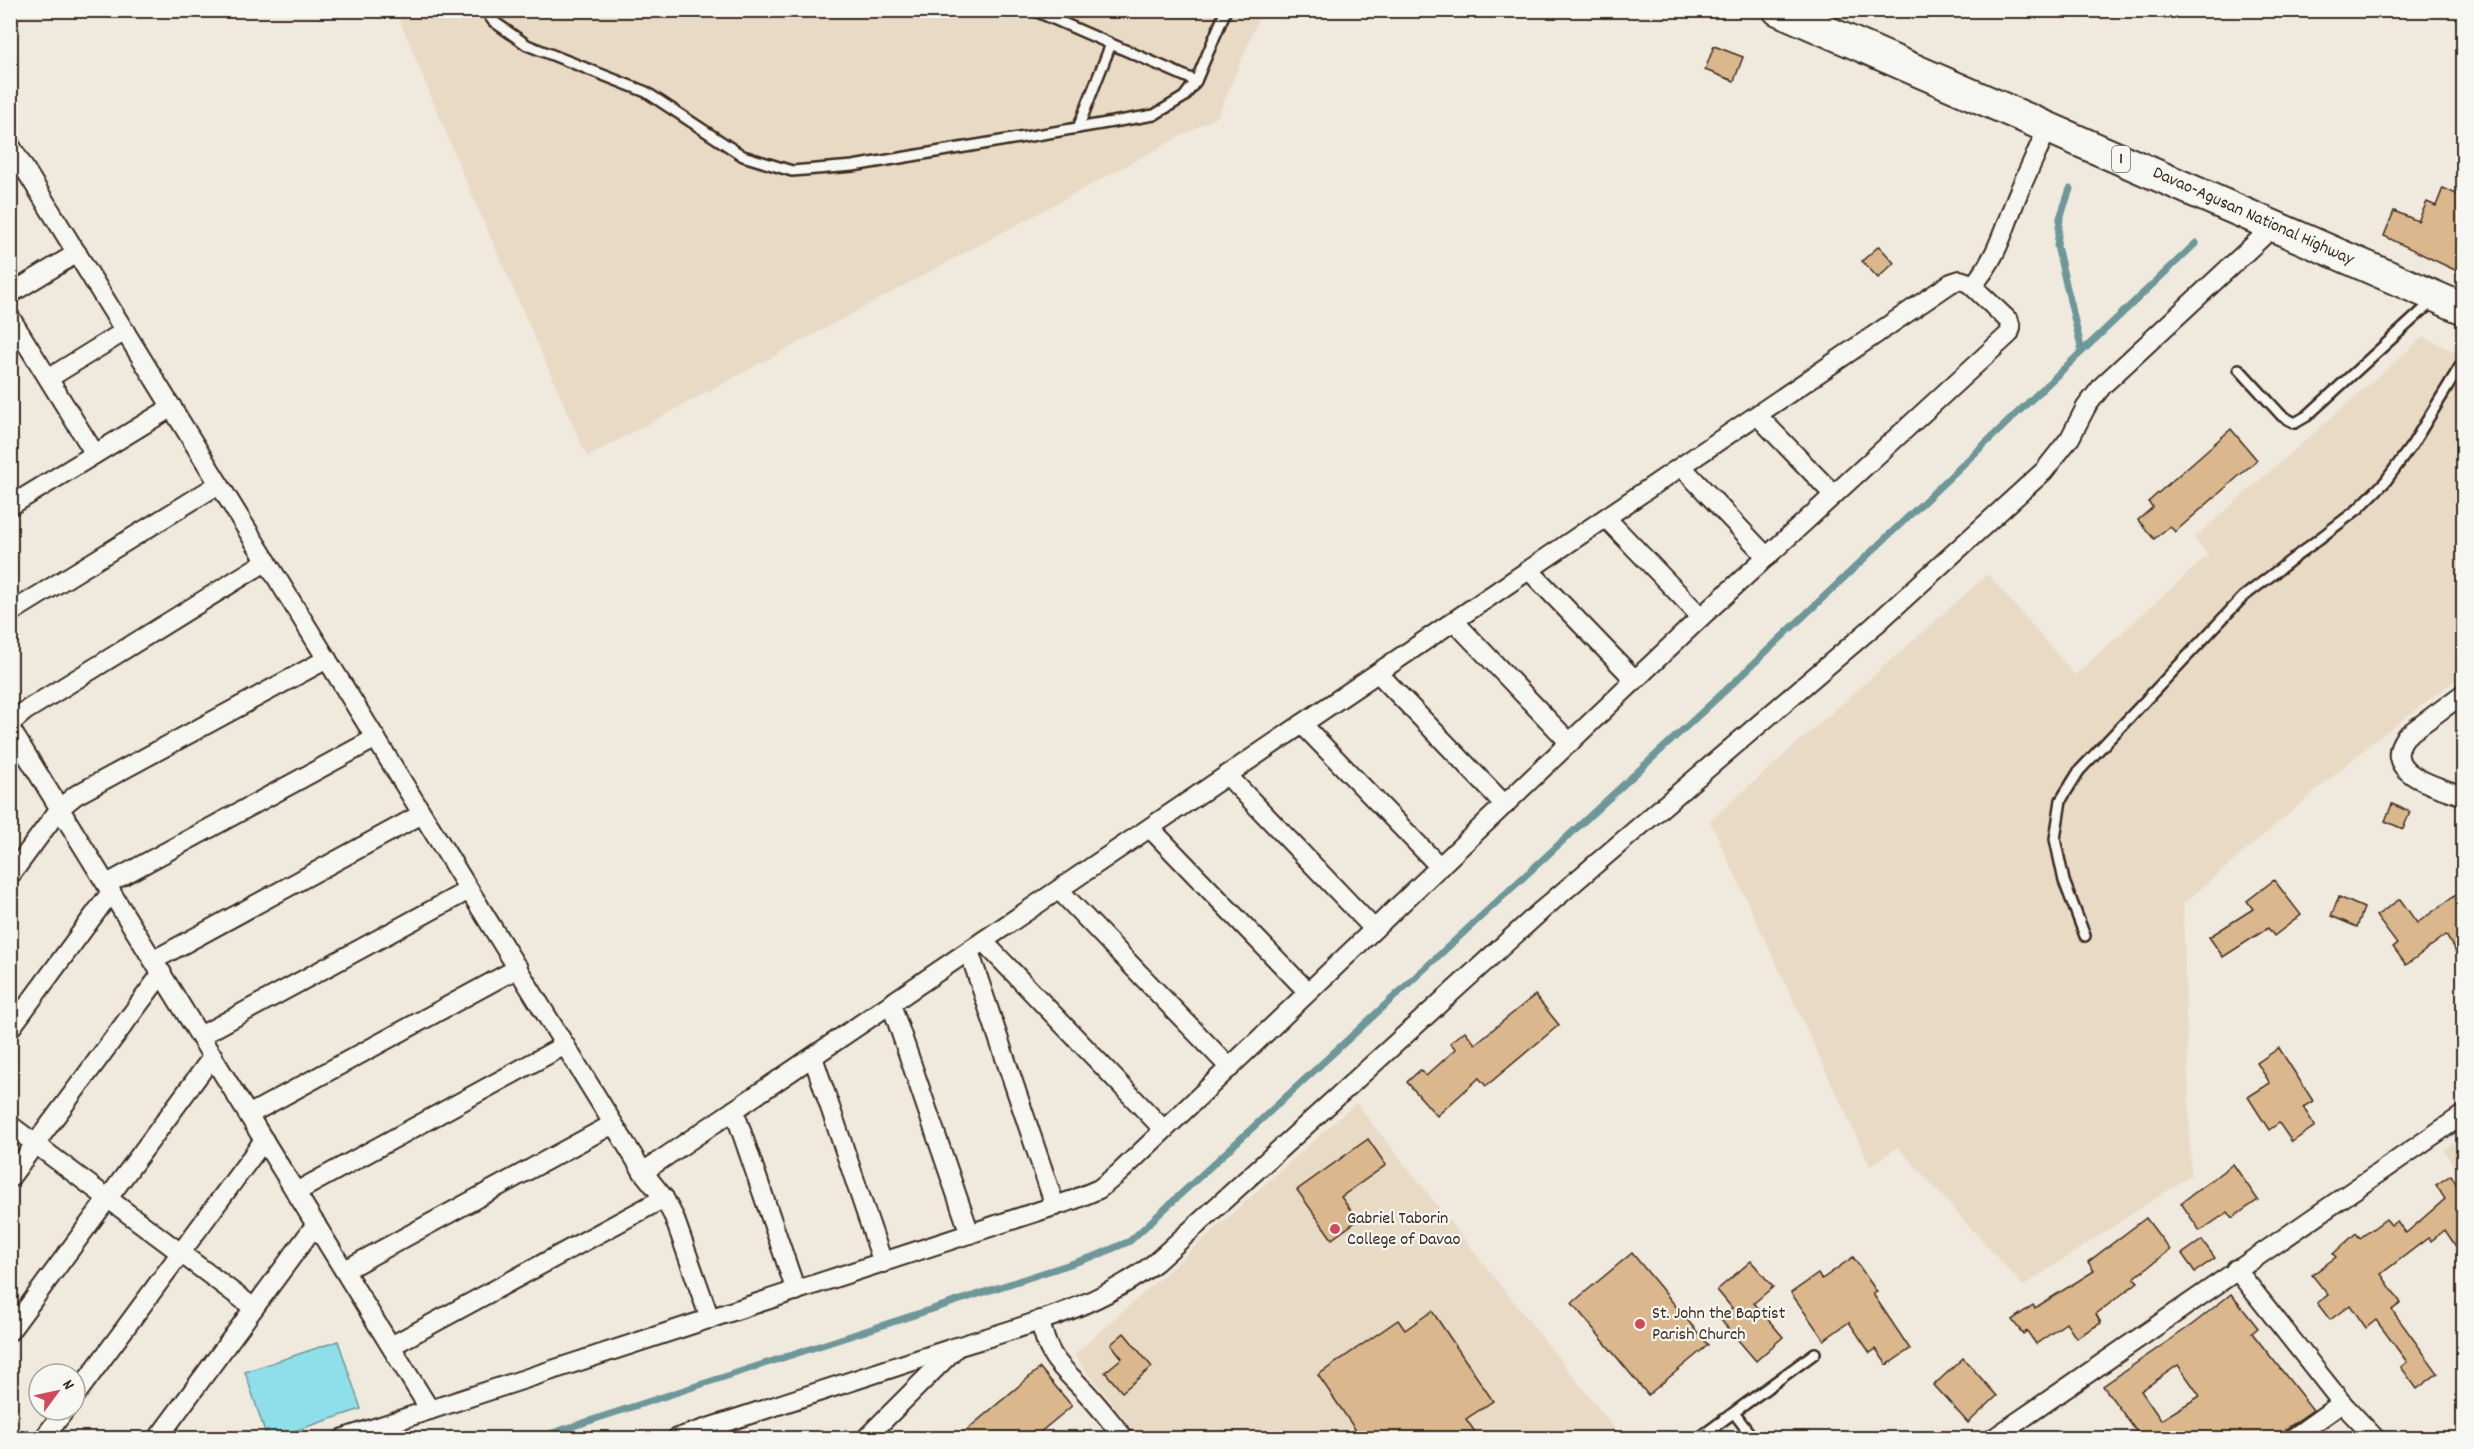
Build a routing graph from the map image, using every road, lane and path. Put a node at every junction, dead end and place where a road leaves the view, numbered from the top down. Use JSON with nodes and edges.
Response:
{"nodes":[{"id":1,"x":485,"y":10,"type":"edge"},
{"id":2,"x":1033,"y":10,"type":"edge"},
{"id":3,"x":1226,"y":10,"type":"edge"},
{"id":4,"x":1778,"y":10,"type":"edge"},
{"id":5,"x":1111,"y":44,"type":"junction"},
{"id":6,"x":1196,"y":81,"type":"junction"},
{"id":7,"x":2048,"y":127,"type":"junction"},
{"id":8,"x":1078,"y":128,"type":"junction"},
{"id":9,"x":10,"y":145,"type":"edge"},
{"id":10,"x":2274,"y":226,"type":"junction"},
{"id":11,"x":77,"y":253,"type":"junction"},
{"id":12,"x":1972,"y":286,"type":"junction"},
{"id":13,"x":10,"y":294,"type":"edge"},
{"id":14,"x":2437,"y":297,"type":"junction"},
{"id":15,"x":2463,"y":309,"type":"edge"},
{"id":16,"x":10,"y":317,"type":"edge"},
{"id":17,"x":125,"y":331,"type":"junction"},
{"id":18,"x":2463,"y":360,"type":"edge"},
{"id":19,"x":2239,"y":369,"type":"dead end"},
{"id":20,"x":48,"y":378,"type":"junction"},
{"id":21,"x":172,"y":407,"type":"junction"},
{"id":22,"x":1757,"y":415,"type":"junction"},
{"id":23,"x":95,"y":454,"type":"junction"},
{"id":24,"x":1682,"y":466,"type":"junction"},
{"id":25,"x":219,"y":484,"type":"junction"},
{"id":26,"x":1834,"y":495,"type":"junction"},
{"id":27,"x":13,"y":500,"type":"edge"},
{"id":28,"x":1606,"y":518,"type":"junction"},
{"id":29,"x":1767,"y":556,"type":"junction"},
{"id":30,"x":267,"y":561,"type":"junction"},
{"id":31,"x":1529,"y":570,"type":"junction"},
{"id":32,"x":10,"y":613,"type":"edge"},
{"id":33,"x":1701,"y":617,"type":"junction"},
{"id":34,"x":1454,"y":621,"type":"junction"},
{"id":35,"x":327,"y":659,"type":"junction"},
{"id":36,"x":1378,"y":673,"type":"junction"},
{"id":37,"x":1635,"y":681,"type":"junction"},
{"id":38,"x":2463,"y":693,"type":"edge"},
{"id":39,"x":1302,"y":724,"type":"junction"},
{"id":40,"x":10,"y":726,"type":"edge"},
{"id":41,"x":376,"y":738,"type":"junction"},
{"id":42,"x":1570,"y":743,"type":"junction"},
{"id":43,"x":1227,"y":775,"type":"junction"},
{"id":44,"x":2463,"y":796,"type":"edge"},
{"id":45,"x":1504,"y":805,"type":"junction"},
{"id":46,"x":60,"y":808,"type":"junction"},
{"id":47,"x":422,"y":814,"type":"junction"},
{"id":48,"x":1150,"y":828,"type":"junction"},
{"id":49,"x":1440,"y":867,"type":"junction"},
{"id":50,"x":10,"y":876,"type":"edge"},
{"id":51,"x":109,"y":888,"type":"junction"},
{"id":52,"x":469,"y":890,"type":"junction"},
{"id":53,"x":1059,"y":890,"type":"junction"},
{"id":54,"x":1374,"y":929,"type":"junction"},
{"id":55,"x":2085,"y":936,"type":"dead end"},
{"id":56,"x":976,"y":946,"type":"junction"},
{"id":57,"x":158,"y":967,"type":"junction"},
{"id":58,"x":518,"y":968,"type":"junction"},
{"id":59,"x":1308,"y":993,"type":"junction"},
{"id":60,"x":891,"y":1004,"type":"junction"},
{"id":61,"x":10,"y":1029,"type":"edge"},
{"id":62,"x":200,"y":1036,"type":"junction"},
{"id":63,"x":565,"y":1045,"type":"junction"},
{"id":64,"x":213,"y":1056,"type":"junction"},
{"id":65,"x":813,"y":1057,"type":"junction"},
{"id":66,"x":1230,"y":1068,"type":"junction"},
{"id":67,"x":734,"y":1110,"type":"junction"},
{"id":68,"x":248,"y":1114,"type":"junction"},
{"id":69,"x":2463,"y":1114,"type":"edge"},
{"id":70,"x":614,"y":1124,"type":"junction"},
{"id":71,"x":10,"y":1125,"type":"edge"},
{"id":72,"x":1164,"y":1130,"type":"junction"},
{"id":73,"x":264,"y":1140,"type":"junction"},
{"id":74,"x":36,"y":1144,"type":"junction"},
{"id":75,"x":643,"y":1172,"type":"junction"},
{"id":76,"x":10,"y":1178,"type":"edge"},
{"id":77,"x":296,"y":1191,"type":"junction"},
{"id":78,"x":108,"y":1198,"type":"junction"},
{"id":79,"x":664,"y":1198,"type":"junction"},
{"id":80,"x":1055,"y":1206,"type":"junction"},
{"id":81,"x":316,"y":1224,"type":"junction"},
{"id":82,"x":970,"y":1234,"type":"junction"},
{"id":83,"x":181,"y":1252,"type":"junction"},
{"id":84,"x":883,"y":1263,"type":"junction"},
{"id":85,"x":2236,"y":1269,"type":"junction"},
{"id":86,"x":345,"y":1270,"type":"junction"},
{"id":87,"x":796,"y":1291,"type":"junction"},
{"id":88,"x":255,"y":1308,"type":"junction"},
{"id":89,"x":710,"y":1319,"type":"junction"},
{"id":90,"x":1040,"y":1320,"type":"junction"},
{"id":91,"x":10,"y":1331,"type":"edge"},
{"id":92,"x":391,"y":1346,"type":"junction"},
{"id":93,"x":958,"y":1347,"type":"junction"},
{"id":94,"x":1815,"y":1353,"type":"dead end"},
{"id":95,"x":87,"y":1380,"type":"edge"},
{"id":96,"x":2342,"y":1403,"type":"junction"},
{"id":97,"x":430,"y":1410,"type":"junction"},
{"id":98,"x":1734,"y":1413,"type":"junction"},
{"id":99,"x":56,"y":1422,"type":"edge"},
{"id":100,"x":44,"y":1438,"type":"edge"},
{"id":101,"x":158,"y":1438,"type":"edge"},
{"id":102,"x":344,"y":1438,"type":"edge"},
{"id":103,"x":677,"y":1438,"type":"edge"},
{"id":104,"x":866,"y":1438,"type":"edge"},
{"id":105,"x":1124,"y":1438,"type":"edge"},
{"id":106,"x":1699,"y":1438,"type":"edge"},
{"id":107,"x":1753,"y":1438,"type":"edge"},
{"id":108,"x":1994,"y":1438,"type":"edge"},
{"id":109,"x":2293,"y":1438,"type":"edge"},
{"id":110,"x":2375,"y":1438,"type":"edge"}],
"edges":[{"from":1,"to":8,"type":"lane"},
{"from":2,"to":5,"type":"lane"},
{"from":3,"to":6,"type":"lane"},
{"from":4,"to":7,"type":"highway","name":"Davao-Agusan National Highway","number":"1"},
{"from":5,"to":6,"type":"lane"},
{"from":5,"to":8,"type":"lane"},
{"from":6,"to":8,"type":"lane"},
{"from":7,"to":10,"type":"highway","name":"Davao-Agusan National Highway","number":"1"},
{"from":7,"to":12,"type":"street"},
{"from":9,"to":11,"type":"street"},
{"from":10,"to":14,"type":"highway","name":"Davao-Agusan National Highway","number":"1"},
{"from":10,"to":90,"type":"street"},
{"from":11,"to":13,"type":"street"},
{"from":11,"to":17,"type":"street"},
{"from":12,"to":22,"type":"street"},
{"from":12,"to":26,"type":"street"},
{"from":14,"to":15,"type":"highway","name":"Davao-Agusan National Highway","number":"1"},
{"from":14,"to":19,"type":"lane"},
{"from":16,"to":20,"type":"street"},
{"from":17,"to":20,"type":"street"},
{"from":17,"to":21,"type":"street"},
{"from":18,"to":55,"type":"lane"},
{"from":20,"to":23,"type":"street"},
{"from":21,"to":23,"type":"street"},
{"from":21,"to":25,"type":"street"},
{"from":22,"to":24,"type":"street"},
{"from":22,"to":26,"type":"street"},
{"from":23,"to":27,"type":"street"},
{"from":24,"to":28,"type":"street"},
{"from":24,"to":29,"type":"street"},
{"from":25,"to":30,"type":"street"},
{"from":25,"to":32,"type":"street"},
{"from":26,"to":29,"type":"street"},
{"from":28,"to":31,"type":"street"},
{"from":28,"to":33,"type":"street"},
{"from":29,"to":33,"type":"street"},
{"from":30,"to":35,"type":"street"},
{"from":30,"to":40,"type":"street"},
{"from":31,"to":34,"type":"street"},
{"from":31,"to":37,"type":"street"},
{"from":33,"to":37,"type":"street"},
{"from":34,"to":36,"type":"street"},
{"from":34,"to":42,"type":"street"},
{"from":35,"to":41,"type":"street"},
{"from":35,"to":46,"type":"street"},
{"from":36,"to":39,"type":"street"},
{"from":36,"to":45,"type":"street"},
{"from":37,"to":42,"type":"street"},
{"from":38,"to":44,"type":"street"},
{"from":39,"to":43,"type":"street"},
{"from":39,"to":49,"type":"street"},
{"from":40,"to":46,"type":"street"},
{"from":41,"to":47,"type":"street"},
{"from":41,"to":51,"type":"street"},
{"from":42,"to":45,"type":"street"},
{"from":43,"to":48,"type":"street"},
{"from":43,"to":54,"type":"street"},
{"from":45,"to":49,"type":"street"},
{"from":46,"to":50,"type":"street"},
{"from":46,"to":51,"type":"street"},
{"from":47,"to":52,"type":"street"},
{"from":47,"to":57,"type":"street"},
{"from":48,"to":53,"type":"street"},
{"from":48,"to":59,"type":"street"},
{"from":49,"to":54,"type":"street"},
{"from":51,"to":57,"type":"street"},
{"from":51,"to":61,"type":"street"},
{"from":52,"to":58,"type":"street"},
{"from":52,"to":62,"type":"street"},
{"from":53,"to":56,"type":"street"},
{"from":53,"to":66,"type":"street"},
{"from":54,"to":59,"type":"street"},
{"from":56,"to":60,"type":"street"},
{"from":56,"to":72,"type":"street"},
{"from":56,"to":80,"type":"street"},
{"from":57,"to":62,"type":"street"},
{"from":57,"to":74,"type":"street"},
{"from":58,"to":63,"type":"street"},
{"from":58,"to":68,"type":"street"},
{"from":59,"to":66,"type":"street"},
{"from":60,"to":65,"type":"street"},
{"from":60,"to":82,"type":"street"},
{"from":62,"to":64,"type":"street"},
{"from":63,"to":70,"type":"street"},
{"from":63,"to":77,"type":"street"},
{"from":64,"to":68,"type":"street"},
{"from":64,"to":78,"type":"street"},
{"from":65,"to":67,"type":"street"},
{"from":65,"to":84,"type":"street"},
{"from":66,"to":72,"type":"street"},
{"from":67,"to":75,"type":"street"},
{"from":67,"to":87,"type":"street"},
{"from":68,"to":73,"type":"street"},
{"from":69,"to":85,"type":"street"},
{"from":70,"to":75,"type":"street"},
{"from":70,"to":86,"type":"street"},
{"from":71,"to":74,"type":"street"},
{"from":72,"to":80,"type":"street"},
{"from":73,"to":77,"type":"street"},
{"from":73,"to":83,"type":"street"},
{"from":74,"to":76,"type":"street"},
{"from":74,"to":78,"type":"street"},
{"from":75,"to":79,"type":"street"},
{"from":77,"to":81,"type":"street"},
{"from":78,"to":83,"type":"street"},
{"from":78,"to":91,"type":"street"},
{"from":79,"to":89,"type":"street"},
{"from":79,"to":92,"type":"street"},
{"from":80,"to":82,"type":"street"},
{"from":81,"to":86,"type":"street"},
{"from":81,"to":88,"type":"street"},
{"from":82,"to":84,"type":"street"},
{"from":83,"to":88,"type":"street"},
{"from":83,"to":95,"type":"street"},
{"from":84,"to":87,"type":"street"},
{"from":85,"to":96,"type":"street"},
{"from":85,"to":108,"type":"street"},
{"from":86,"to":92,"type":"street"},
{"from":87,"to":89,"type":"street"},
{"from":88,"to":101,"type":"street"},
{"from":89,"to":97,"type":"street"},
{"from":90,"to":93,"type":"street"},
{"from":90,"to":105,"type":"street"},
{"from":92,"to":97,"type":"street"},
{"from":93,"to":103,"type":"street"},
{"from":93,"to":104,"type":"street"},
{"from":94,"to":98,"type":"lane"},
{"from":96,"to":109,"type":"street"},
{"from":96,"to":110,"type":"street"},
{"from":97,"to":102,"type":"street"},
{"from":98,"to":106,"type":"lane"},
{"from":98,"to":107,"type":"lane"},
{"from":99,"to":100,"type":"street"}]}
